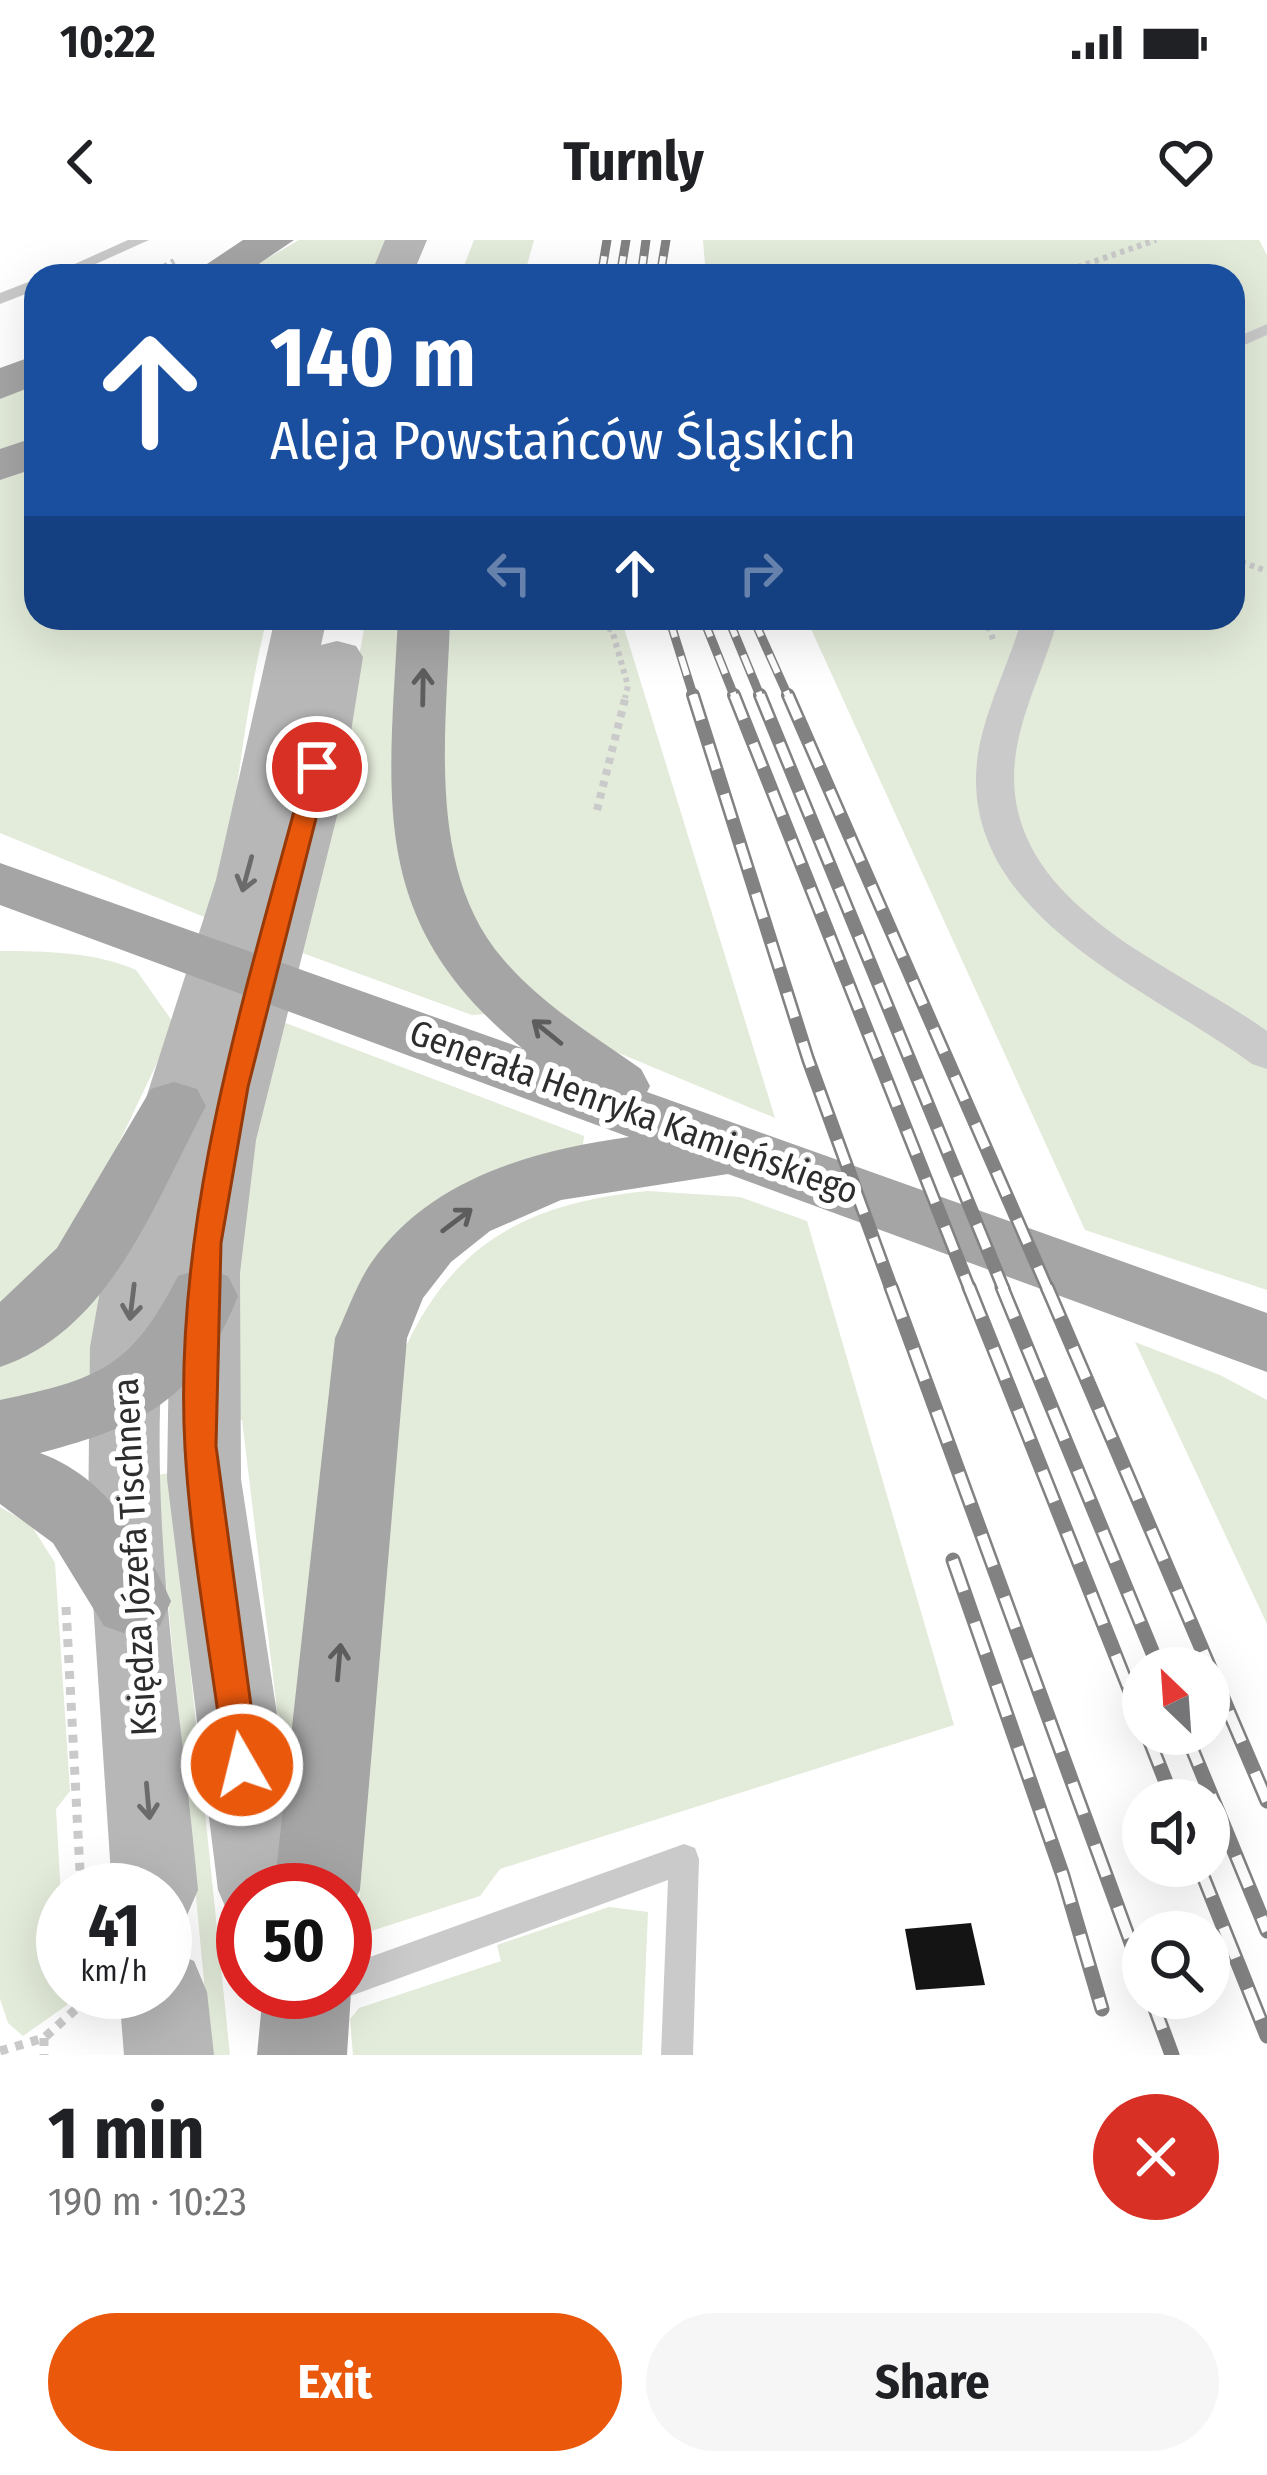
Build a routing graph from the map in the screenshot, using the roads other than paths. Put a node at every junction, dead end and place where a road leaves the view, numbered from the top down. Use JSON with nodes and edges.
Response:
{"nodes":[{"id":1,"x":141,"y":240,"type":"edge"},
{"id":2,"x":273,"y":240,"type":"edge"},
{"id":3,"x":90,"y":264,"type":"edge"},
{"id":4,"x":231,"y":264,"type":"edge"},
{"id":5,"x":299,"y":630,"type":"edge"},
{"id":6,"x":342,"y":630,"type":"edge"},
{"id":7,"x":424,"y":630,"type":"edge"},
{"id":8,"x":1036,"y":630,"type":"edge"},
{"id":9,"x":0,"y":883,"type":"edge"},
{"id":10,"x":0,"y":929,"type":"edge"},
{"id":11,"x":210,"y":950,"type":"junction"},
{"id":12,"x":1267,"y":1053,"type":"edge"},
{"id":13,"x":174,"y":1106,"type":"junction"},
{"id":14,"x":705,"y":1138,"type":"junction"},
{"id":15,"x":203,"y":1296,"type":"junction"},
{"id":16,"x":0,"y":1338,"type":"edge"},
{"id":17,"x":1267,"y":1343,"type":"edge"},
{"id":18,"x":124,"y":1398,"type":"junction"},
{"id":19,"x":0,"y":1431,"type":"edge"},
{"id":20,"x":0,"y":1472,"type":"edge"},
{"id":21,"x":98,"y":1591,"type":"junction"},
{"id":22,"x":150,"y":1863,"type":"edge"},
{"id":23,"x":257,"y":1863,"type":"edge"},
{"id":24,"x":320,"y":1863,"type":"edge"},
{"id":25,"x":372,"y":1982,"type":"edge"},
{"id":26,"x":676,"y":2055,"type":"edge"}],
"edges":[{"from":1,"to":3,"type":"lane"},
{"from":2,"to":4,"type":"main road"},
{"from":5,"to":11,"type":"main road","one_way":true},
{"from":6,"to":11,"type":"main road"},
{"from":14,"to":7,"type":"main road","one_way":true},
{"from":8,"to":12,"type":"street"},
{"from":9,"to":11,"type":"main road","name":"Generała Henryka Kamieńskiego"},
{"from":10,"to":11,"type":"main road"},
{"from":11,"to":13,"type":"main road","name":"Księdza Józefa Tischnera"},
{"from":11,"to":14,"type":"main road","name":"Generała Henryka Kamieńskiego"},
{"from":11,"to":15,"type":"main road","name":"Księdza Józefa Tischnera"},
{"from":13,"to":16,"type":"main road"},
{"from":13,"to":18,"type":"main road","name":"Księdza Józefa Tischnera","one_way":true},
{"from":14,"to":17,"type":"main road","name":"Generała Henryka Kamieńskiego"},
{"from":24,"to":14,"type":"main road","one_way":true},
{"from":15,"to":18,"type":"main road"},
{"from":15,"to":23,"type":"main road","name":"Księdza Józefa Tischnera"},
{"from":18,"to":19,"type":"main road"},
{"from":18,"to":21,"type":"main road","name":"Księdza Józefa Tischnera"},
{"from":20,"to":21,"type":"main road"},
{"from":21,"to":22,"type":"main road","name":"Księdza Józefa Tischnera","one_way":true},
{"from":25,"to":26,"type":"lane"}]}
